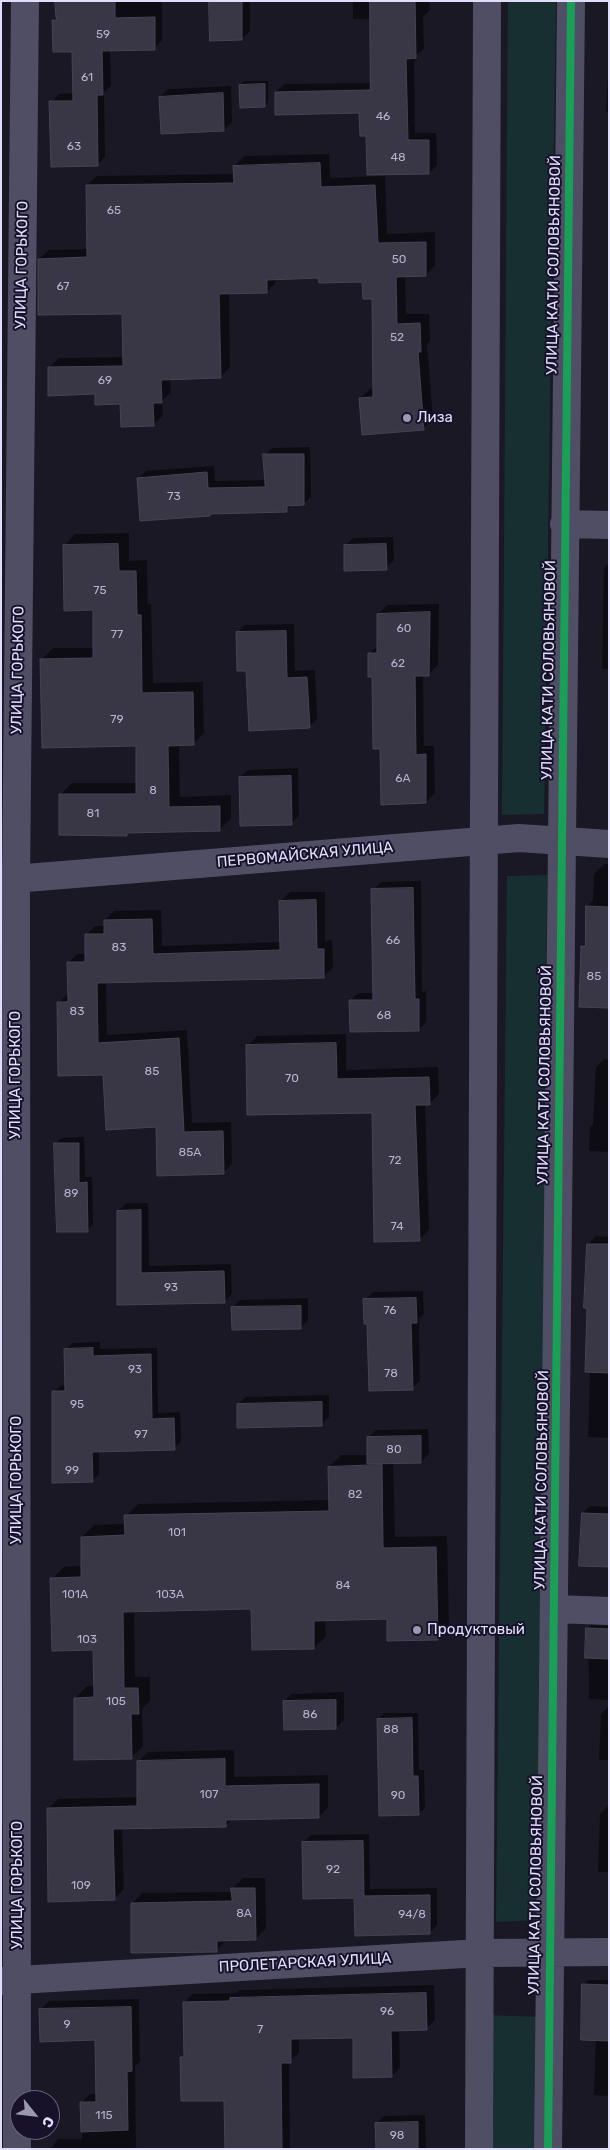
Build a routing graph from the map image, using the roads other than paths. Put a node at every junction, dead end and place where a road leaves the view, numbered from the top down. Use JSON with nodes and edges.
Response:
{"nodes":[{"id":1,"x":25,"y":1,"type":"edge"},
{"id":2,"x":487,"y":1,"type":"edge"},
{"id":3,"x":571,"y":1,"type":"edge"},
{"id":4,"x":564,"y":524,"type":"junction"},
{"id":5,"x":609,"y":524,"type":"edge"},
{"id":6,"x":484,"y":840,"type":"junction"},
{"id":7,"x":562,"y":841,"type":"junction"},
{"id":8,"x":609,"y":844,"type":"edge"},
{"id":9,"x":8,"y":879,"type":"edge"},
{"id":10,"x":554,"y":1610,"type":"junction"},
{"id":11,"x":609,"y":1611,"type":"edge"},
{"id":12,"x":609,"y":1952,"type":"edge"},
{"id":13,"x":481,"y":1953,"type":"junction"},
{"id":14,"x":549,"y":1954,"type":"junction"},
{"id":15,"x":10,"y":1980,"type":"edge"},
{"id":16,"x":16,"y":2149,"type":"edge"},
{"id":17,"x":479,"y":2149,"type":"edge"},
{"id":18,"x":548,"y":2149,"type":"edge"}],
"edges":[{"from":1,"to":9,"type":"street","name":"УЛИЦА ГОРЬКОГО"},
{"from":2,"to":6,"type":"street"},
{"from":3,"to":4,"type":"street","name":"УЛИЦА КАТИ СОЛОВЬЯНОВОЙ"},
{"from":4,"to":5,"type":"street"},
{"from":4,"to":7,"type":"street","name":"УЛИЦА КАТИ СОЛОВЬЯНОВОЙ"},
{"from":6,"to":7,"type":"street","name":"ПЕРВОМАЙСКАЯ УЛИЦА"},
{"from":6,"to":9,"type":"street","name":"ПЕРВОМАЙСКАЯ УЛИЦА"},
{"from":6,"to":13,"type":"street"},
{"from":7,"to":8,"type":"street","name":"ПЕРВОМАЙСКАЯ УЛИЦА"},
{"from":7,"to":10,"type":"street","name":"УЛИЦА КАТИ СОЛОВЬЯНОВОЙ"},
{"from":9,"to":15,"type":"street","name":"УЛИЦА ГОРЬКОГО"},
{"from":10,"to":11,"type":"street"},
{"from":10,"to":14,"type":"street","name":"УЛИЦА КАТИ СОЛОВЬЯНОВОЙ"},
{"from":12,"to":14,"type":"street","name":"ПРОЛЕТАРСКАЯ УЛИЦА"},
{"from":13,"to":14,"type":"street","name":"ПРОЛЕТАРСКАЯ УЛИЦА"},
{"from":13,"to":15,"type":"street","name":"ПРОЛЕТАРСКАЯ УЛИЦА"},
{"from":13,"to":17,"type":"street"},
{"from":14,"to":18,"type":"street","name":"УЛИЦА КАТИ СОЛОВЬЯНОВОЙ"},
{"from":15,"to":16,"type":"street","name":"УЛИЦА ГОРЬКОГО"}]}
